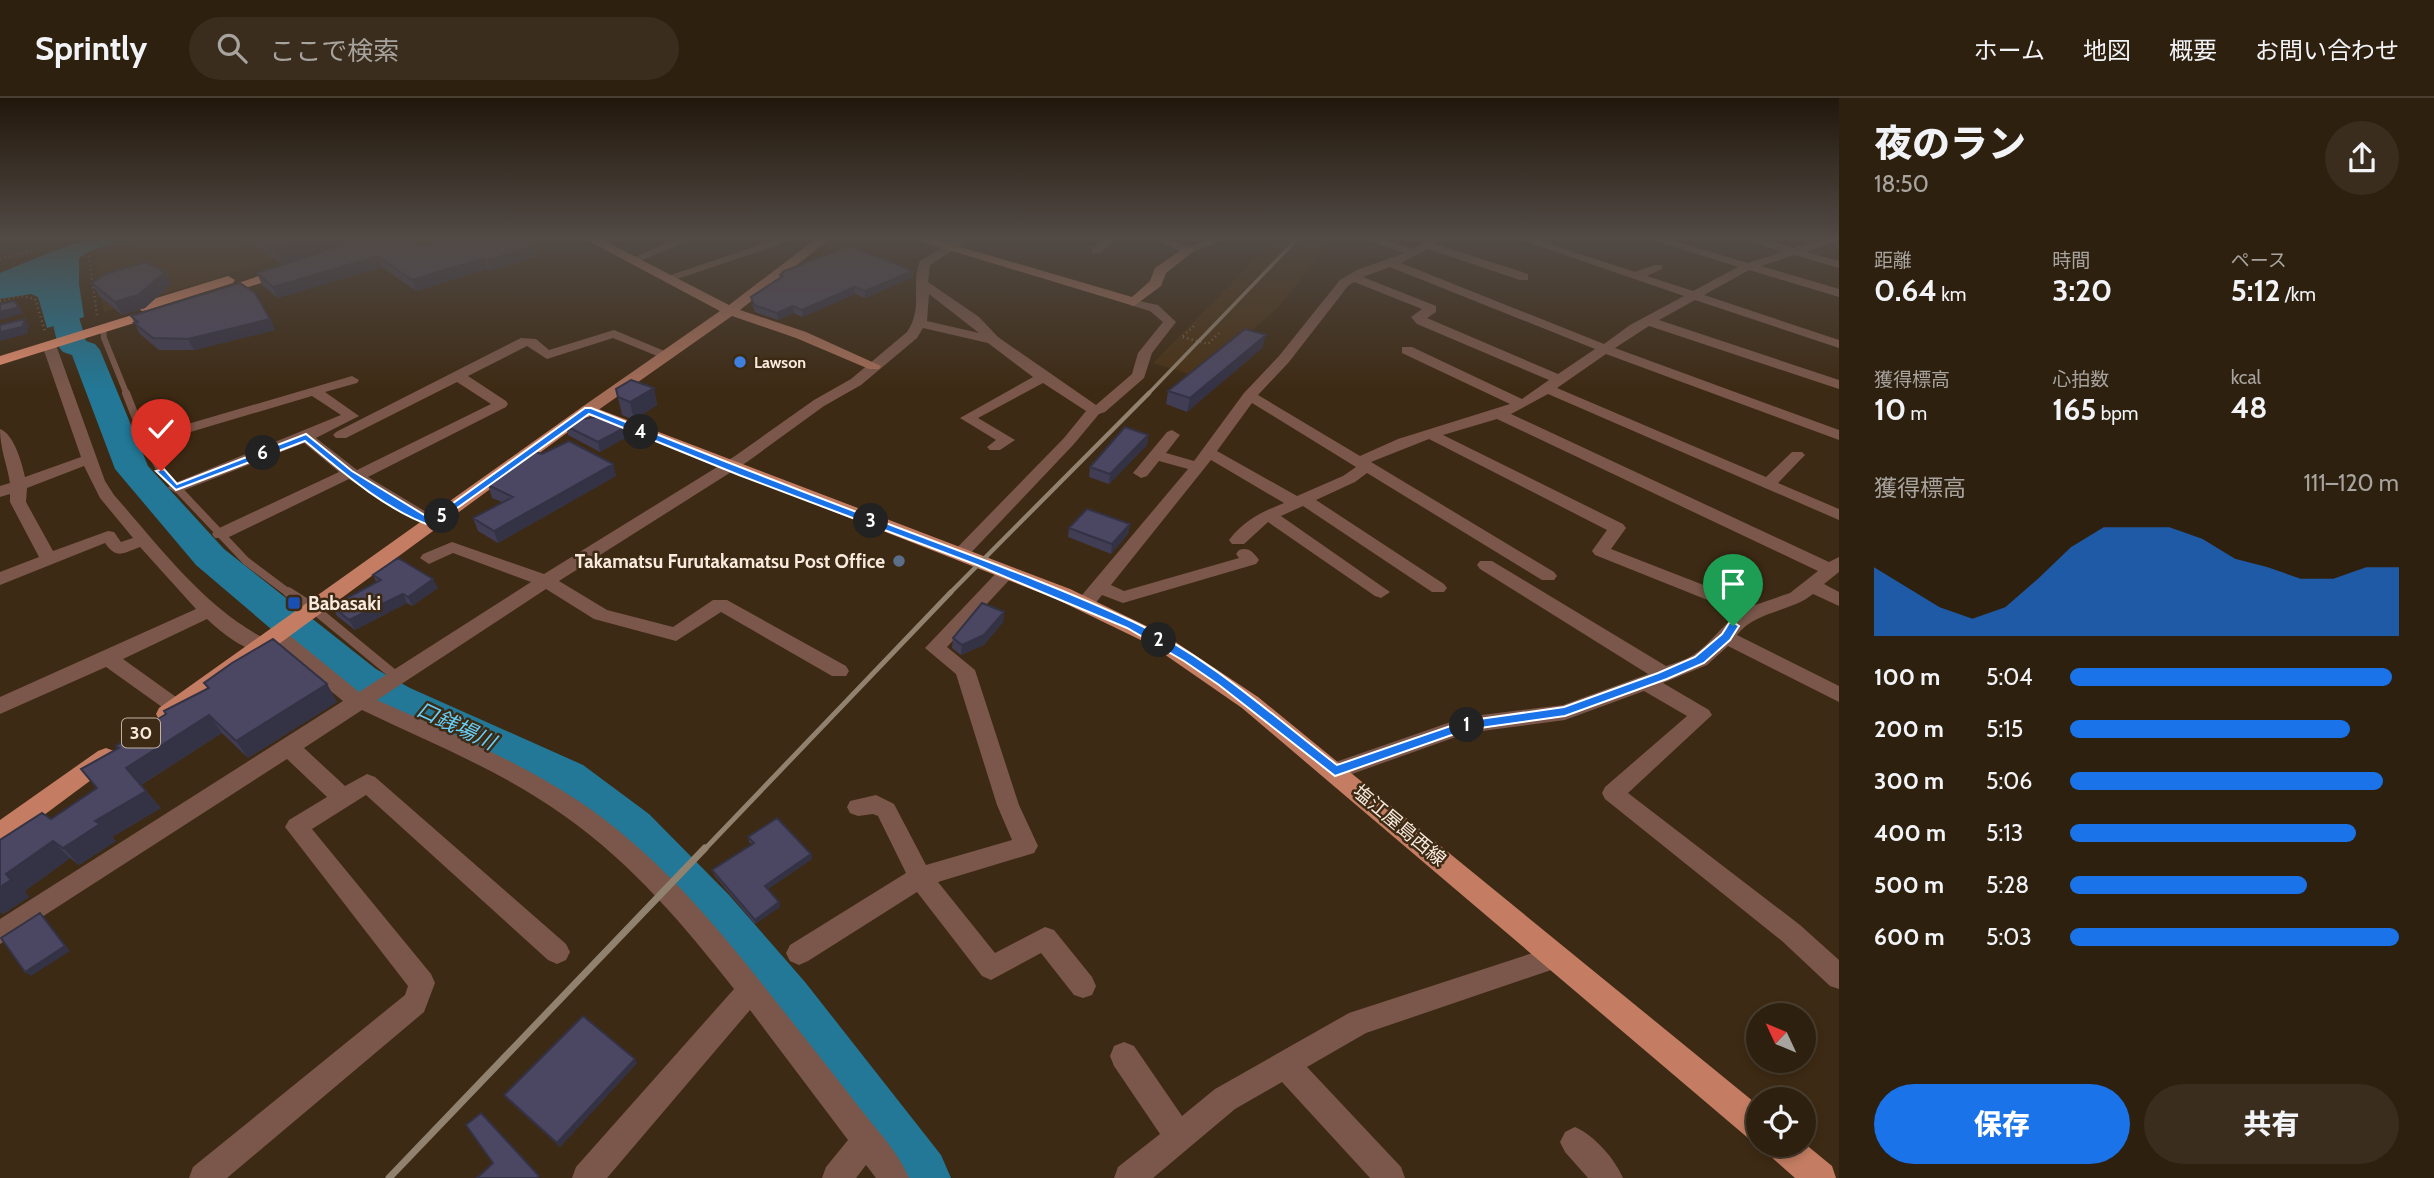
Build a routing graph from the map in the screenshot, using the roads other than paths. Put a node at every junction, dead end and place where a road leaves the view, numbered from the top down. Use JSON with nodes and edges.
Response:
{"nodes":[{"id":1,"x":214,"y":288,"type":"edge"},
{"id":2,"x":686,"y":288,"type":"edge"},
{"id":3,"x":759,"y":288,"type":"edge"},
{"id":4,"x":922,"y":288,"type":"edge"},
{"id":5,"x":930,"y":288,"type":"edge"},
{"id":6,"x":1087,"y":288,"type":"edge"},
{"id":7,"x":1150,"y":288,"type":"edge"},
{"id":8,"x":1342,"y":288,"type":"edge"},
{"id":9,"x":1380,"y":288,"type":"edge"},
{"id":10,"x":1454,"y":288,"type":"edge"},
{"id":11,"x":1667,"y":288,"type":"edge"},
{"id":12,"x":1707,"y":288,"type":"edge"},
{"id":13,"x":1691,"y":297,"type":"junction"},
{"id":14,"x":1134,"y":302,"type":"junction"},
{"id":15,"x":730,"y":311,"type":"junction"},
{"id":16,"x":1648,"y":321,"type":"junction"},
{"id":17,"x":100,"y":323,"type":"junction"},
{"id":18,"x":920,"y":323,"type":"junction"},
{"id":19,"x":51,"y":339,"type":"junction"},
{"id":20,"x":993,"y":340,"type":"junction"},
{"id":21,"x":1839,"y":345,"type":"edge"},
{"id":22,"x":1603,"y":348,"type":"junction"},
{"id":23,"x":1407,"y":350,"type":"dead end"},
{"id":24,"x":0,"y":351,"type":"edge"},
{"id":25,"x":667,"y":355,"type":"junction"},
{"id":26,"x":0,"y":360,"type":"edge"},
{"id":27,"x":874,"y":366,"type":"junction"},
{"id":28,"x":458,"y":376,"type":"junction"},
{"id":29,"x":1043,"y":377,"type":"junction"},
{"id":30,"x":352,"y":380,"type":"dead end"},
{"id":31,"x":1552,"y":384,"type":"junction"},
{"id":32,"x":1839,"y":385,"type":"edge"},
{"id":33,"x":314,"y":391,"type":"junction"},
{"id":34,"x":1250,"y":397,"type":"junction"},
{"id":35,"x":1521,"y":404,"type":"junction"},
{"id":36,"x":588,"y":410,"type":"junction"},
{"id":37,"x":1094,"y":410,"type":"junction"},
{"id":38,"x":1497,"y":413,"type":"junction"},
{"id":39,"x":358,"y":420,"type":"junction"},
{"id":40,"x":1430,"y":434,"type":"junction"},
{"id":41,"x":0,"y":435,"type":"edge"},
{"id":42,"x":1172,"y":435,"type":"dead end"},
{"id":43,"x":1839,"y":435,"type":"edge"},
{"id":44,"x":1698,"y":436,"type":"dead end"},
{"id":45,"x":145,"y":441,"type":"junction"},
{"id":46,"x":312,"y":442,"type":"junction"},
{"id":47,"x":995,"y":447,"type":"dead end"},
{"id":48,"x":1684,"y":448,"type":"junction"},
{"id":49,"x":1208,"y":452,"type":"junction"},
{"id":50,"x":1156,"y":454,"type":"junction"},
{"id":51,"x":1797,"y":455,"type":"dead end"},
{"id":52,"x":89,"y":459,"type":"junction"},
{"id":53,"x":1363,"y":464,"type":"junction"},
{"id":54,"x":728,"y":467,"type":"junction"},
{"id":55,"x":1197,"y":467,"type":"junction"},
{"id":56,"x":1141,"y":473,"type":"dead end"},
{"id":57,"x":352,"y":475,"type":"junction"},
{"id":58,"x":1768,"y":484,"type":"junction"},
{"id":59,"x":19,"y":485,"type":"junction"},
{"id":60,"x":176,"y":488,"type":"junction"},
{"id":61,"x":0,"y":492,"type":"edge"},
{"id":62,"x":1299,"y":501,"type":"junction"},
{"id":63,"x":1268,"y":515,"type":"junction"},
{"id":64,"x":1839,"y":515,"type":"edge"},
{"id":65,"x":432,"y":523,"type":"junction"},
{"id":66,"x":222,"y":534,"type":"junction"},
{"id":67,"x":145,"y":539,"type":"junction"},
{"id":68,"x":959,"y":555,"type":"junction"},
{"id":69,"x":429,"y":558,"type":"dead end"},
{"id":70,"x":48,"y":560,"type":"junction"},
{"id":71,"x":1486,"y":565,"type":"dead end"},
{"id":72,"x":1834,"y":566,"type":"edge"},
{"id":73,"x":1006,"y":573,"type":"junction"},
{"id":74,"x":1548,"y":576,"type":"dead end"},
{"id":75,"x":0,"y":579,"type":"edge"},
{"id":76,"x":546,"y":581,"type":"junction"},
{"id":77,"x":1811,"y":585,"type":"junction"},
{"id":78,"x":1438,"y":588,"type":"dead end"},
{"id":79,"x":1381,"y":592,"type":"dead end"},
{"id":80,"x":1092,"y":596,"type":"junction"},
{"id":81,"x":1839,"y":600,"type":"edge"},
{"id":82,"x":210,"y":610,"type":"junction"},
{"id":83,"x":309,"y":612,"type":"junction"},
{"id":84,"x":1755,"y":612,"type":"junction"},
{"id":85,"x":273,"y":637,"type":"junction"},
{"id":86,"x":1726,"y":637,"type":"junction"},
{"id":87,"x":108,"y":658,"type":"junction"},
{"id":88,"x":839,"y":671,"type":"dead end"},
{"id":89,"x":1656,"y":679,"type":"junction"},
{"id":90,"x":396,"y":680,"type":"junction"},
{"id":91,"x":1839,"y":695,"type":"edge"},
{"id":92,"x":362,"y":701,"type":"junction"},
{"id":93,"x":0,"y":706,"type":"edge"},
{"id":94,"x":176,"y":707,"type":"junction"},
{"id":95,"x":154,"y":723,"type":"edge"},
{"id":96,"x":121,"y":747,"type":"edge"},
{"id":97,"x":289,"y":747,"type":"junction"},
{"id":98,"x":1335,"y":771,"type":"junction"},
{"id":99,"x":343,"y":798,"type":"junction"},
{"id":100,"x":858,"y":807,"type":"dead end"},
{"id":101,"x":0,"y":834,"type":"edge"},
{"id":102,"x":920,"y":877,"type":"junction"},
{"id":103,"x":0,"y":933,"type":"edge"},
{"id":104,"x":557,"y":952,"type":"dead end"},
{"id":105,"x":799,"y":953,"type":"dead end"},
{"id":106,"x":1557,"y":957,"type":"junction"},
{"id":107,"x":1839,"y":977,"type":"edge"},
{"id":108,"x":1083,"y":986,"type":"dead end"},
{"id":109,"x":750,"y":990,"type":"junction"},
{"id":110,"x":1125,"y":1056,"type":"dead end"},
{"id":111,"x":1286,"y":1065,"type":"junction"},
{"id":112,"x":1746,"y":1116,"type":"edge"},
{"id":113,"x":1179,"y":1137,"type":"junction"},
{"id":114,"x":867,"y":1140,"type":"junction"},
{"id":115,"x":1575,"y":1142,"type":"dead end"},
{"id":116,"x":1795,"y":1157,"type":"edge"},
{"id":117,"x":204,"y":1178,"type":"edge"},
{"id":118,"x":587,"y":1178,"type":"edge"},
{"id":119,"x":836,"y":1178,"type":"edge"},
{"id":120,"x":894,"y":1178,"type":"edge"},
{"id":121,"x":1129,"y":1178,"type":"edge"},
{"id":122,"x":1390,"y":1178,"type":"edge"},
{"id":123,"x":1608,"y":1178,"type":"edge"},
{"id":124,"x":1820,"y":1178,"type":"edge"}],
"edges":[{"from":1,"to":17,"type":"highway"},
{"from":2,"to":15,"type":"main road"},
{"from":3,"to":15,"type":"main road"},
{"from":4,"to":18,"type":"street"},
{"from":5,"to":20,"type":"street"},
{"from":6,"to":14,"type":"main road"},
{"from":7,"to":14,"type":"main road"},
{"from":8,"to":34,"type":"street"},
{"from":9,"to":31,"type":"street"},
{"from":10,"to":22,"type":"street"},
{"from":11,"to":13,"type":"street"},
{"from":12,"to":13,"type":"street"},
{"from":13,"to":16,"type":"street"},
{"from":13,"to":21,"type":"street"},
{"from":14,"to":37,"type":"street"},
{"from":15,"to":25,"type":"main road"},
{"from":15,"to":27,"type":"main road"},
{"from":16,"to":22,"type":"street"},
{"from":16,"to":32,"type":"street"},
{"from":17,"to":19,"type":"highway"},
{"from":17,"to":45,"type":"lane"},
{"from":18,"to":20,"type":"street"},
{"from":18,"to":27,"type":"street"},
{"from":19,"to":24,"type":"highway"},
{"from":19,"to":26,"type":"highway"},
{"from":19,"to":52,"type":"street"},
{"from":20,"to":29,"type":"street"},
{"from":22,"to":31,"type":"street"},
{"from":22,"to":43,"type":"street"},
{"from":23,"to":35,"type":"street"},
{"from":25,"to":28,"type":"street"},
{"from":25,"to":36,"type":"main road"},
{"from":27,"to":54,"type":"street"},
{"from":28,"to":39,"type":"street"},
{"from":28,"to":57,"type":"street"},
{"from":29,"to":37,"type":"street"},
{"from":29,"to":47,"type":"street"},
{"from":30,"to":33,"type":"street"},
{"from":31,"to":35,"type":"street"},
{"from":31,"to":48,"type":"street"},
{"from":33,"to":39,"type":"street"},
{"from":33,"to":45,"type":"street"},
{"from":34,"to":49,"type":"street"},
{"from":34,"to":53,"type":"street"},
{"from":35,"to":38,"type":"street"},
{"from":36,"to":54,"type":"main road","name":"塩江屋島西線"},
{"from":36,"to":65,"type":"main road","number":"30"},
{"from":37,"to":68,"type":"street"},
{"from":38,"to":40,"type":"street"},
{"from":38,"to":72,"type":"street"},
{"from":39,"to":46,"type":"street"},
{"from":40,"to":53,"type":"street"},
{"from":40,"to":84,"type":"street"},
{"from":41,"to":59,"type":"street"},
{"from":42,"to":50,"type":"street"},
{"from":44,"to":48,"type":"street"},
{"from":45,"to":60,"type":"lane"},
{"from":46,"to":57,"type":"street"},
{"from":46,"to":60,"type":"street"},
{"from":48,"to":58,"type":"street"},
{"from":49,"to":55,"type":"street"},
{"from":49,"to":62,"type":"street"},
{"from":50,"to":55,"type":"street"},
{"from":50,"to":56,"type":"street"},
{"from":51,"to":58,"type":"street"},
{"from":52,"to":59,"type":"street"},
{"from":52,"to":67,"type":"street"},
{"from":53,"to":62,"type":"street"},
{"from":53,"to":74,"type":"street"},
{"from":54,"to":68,"type":"main road","name":"塩江屋島西線"},
{"from":54,"to":76,"type":"street"},
{"from":55,"to":80,"type":"street"},
{"from":57,"to":65,"type":"street"},
{"from":57,"to":66,"type":"street"},
{"from":58,"to":64,"type":"street"},
{"from":59,"to":61,"type":"street"},
{"from":59,"to":70,"type":"street"},
{"from":60,"to":66,"type":"lane"},
{"from":62,"to":63,"type":"street"},
{"from":62,"to":78,"type":"street"},
{"from":63,"to":79,"type":"street"},
{"from":63,"to":80,"type":"street"},
{"from":65,"to":83,"type":"main road","number":"30"},
{"from":66,"to":83,"type":"lane"},
{"from":67,"to":70,"type":"street"},
{"from":67,"to":82,"type":"street"},
{"from":68,"to":73,"type":"main road","name":"塩江屋島西線"},
{"from":69,"to":76,"type":"street"},
{"from":70,"to":75,"type":"street"},
{"from":71,"to":89,"type":"street"},
{"from":72,"to":77,"type":"street"},
{"from":73,"to":80,"type":"main road","name":"塩江屋島西線"},
{"from":73,"to":102,"type":"street"},
{"from":76,"to":88,"type":"street"},
{"from":76,"to":90,"type":"street"},
{"from":77,"to":81,"type":"street"},
{"from":77,"to":84,"type":"street"},
{"from":80,"to":98,"type":"main road","name":"塩江屋島西線"},
{"from":82,"to":85,"type":"street"},
{"from":82,"to":87,"type":"street"},
{"from":83,"to":85,"type":"main road","number":"30"},
{"from":83,"to":90,"type":"lane"},
{"from":84,"to":86,"type":"street"},
{"from":85,"to":92,"type":"street"},
{"from":85,"to":94,"type":"main road","number":"30"},
{"from":86,"to":89,"type":"street"},
{"from":86,"to":91,"type":"street"},
{"from":87,"to":93,"type":"street"},
{"from":87,"to":94,"type":"street"},
{"from":89,"to":98,"type":"street"},
{"from":89,"to":107,"type":"street"},
{"from":90,"to":92,"type":"street"},
{"from":92,"to":97,"type":"street"},
{"from":92,"to":109,"type":"street"},
{"from":94,"to":95,"type":"main road","number":"30"},
{"from":96,"to":101,"type":"main road","number":"30"},
{"from":97,"to":99,"type":"street"},
{"from":97,"to":103,"type":"street"},
{"from":98,"to":106,"type":"main road","name":"塩江屋島西線"},
{"from":99,"to":104,"type":"street"},
{"from":99,"to":117,"type":"street"},
{"from":100,"to":102,"type":"street"},
{"from":102,"to":105,"type":"street"},
{"from":102,"to":108,"type":"street"},
{"from":106,"to":111,"type":"street"},
{"from":106,"to":112,"type":"main road","name":"塩江屋島西線"},
{"from":109,"to":114,"type":"street"},
{"from":109,"to":118,"type":"street"},
{"from":110,"to":113,"type":"street"},
{"from":111,"to":113,"type":"street"},
{"from":111,"to":122,"type":"street"},
{"from":113,"to":121,"type":"street"},
{"from":114,"to":119,"type":"street"},
{"from":114,"to":120,"type":"street"},
{"from":115,"to":123,"type":"street"},
{"from":116,"to":124,"type":"main road"}]}
